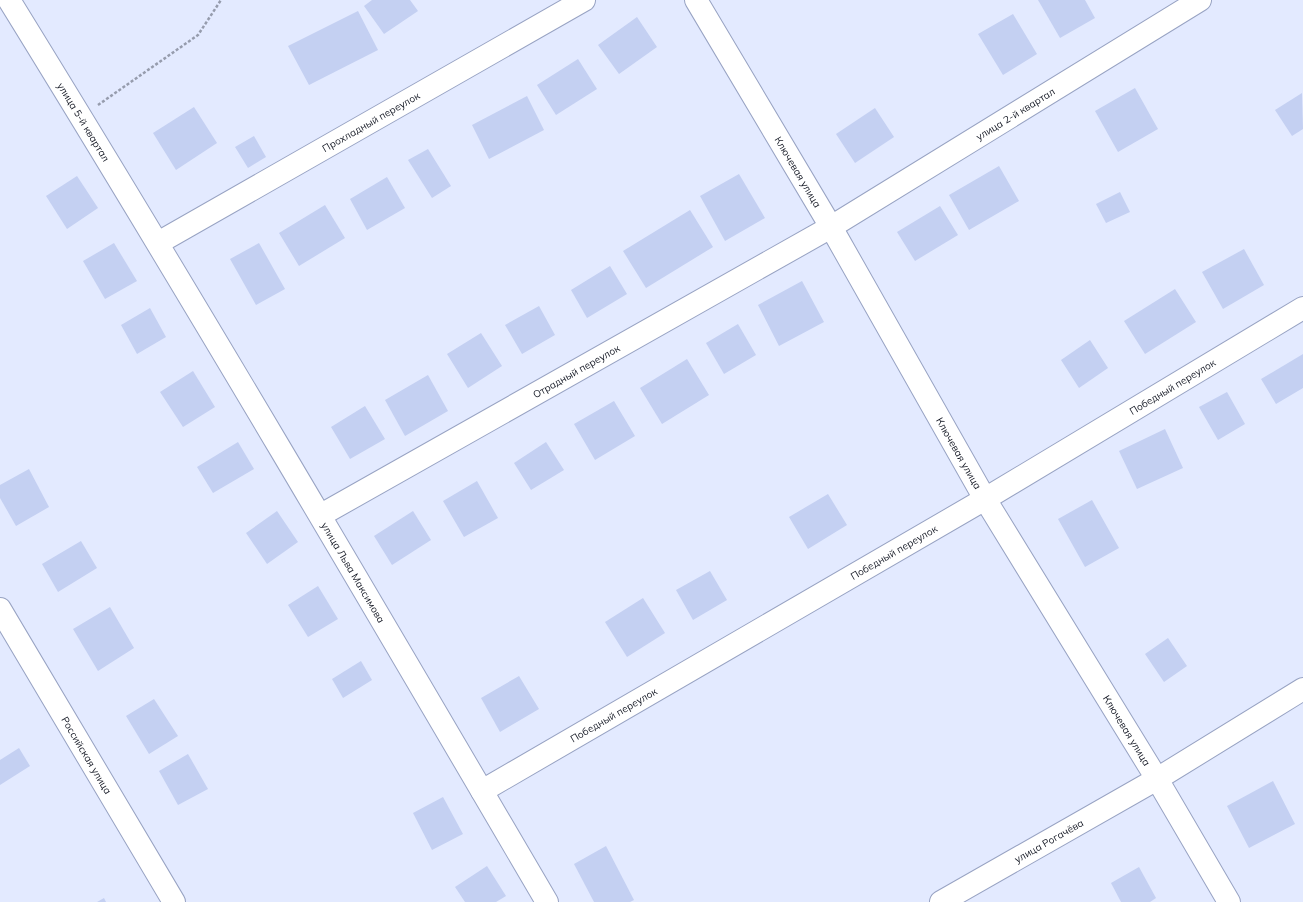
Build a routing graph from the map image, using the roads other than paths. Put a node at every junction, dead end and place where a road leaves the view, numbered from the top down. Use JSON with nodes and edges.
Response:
{"nodes":[{"id":1,"x":9,"y":0,"type":"edge"},
{"id":2,"x":584,"y":0,"type":"edge"},
{"id":3,"x":696,"y":0,"type":"edge"},
{"id":4,"x":1200,"y":0,"type":"edge"},
{"id":5,"x":831,"y":227,"type":"junction"},
{"id":6,"x":158,"y":243,"type":"junction"},
{"id":7,"x":1303,"y":308,"type":"edge"},
{"id":8,"x":985,"y":498,"type":"junction"},
{"id":9,"x":320,"y":516,"type":"junction"},
{"id":10,"x":0,"y":609,"type":"edge"},
{"id":11,"x":1303,"y":689,"type":"edge"},
{"id":12,"x":1157,"y":778,"type":"junction"},
{"id":13,"x":482,"y":791,"type":"junction"},
{"id":14,"x":174,"y":902,"type":"edge"},
{"id":15,"x":547,"y":902,"type":"edge"},
{"id":16,"x":941,"y":902,"type":"edge"},
{"id":17,"x":1229,"y":902,"type":"edge"}],
"edges":[{"from":1,"to":6,"type":"street","name":"улица 5-й квартал"},
{"from":2,"to":6,"type":"street","name":"Прохладный переулок"},
{"from":3,"to":5,"type":"street","name":"Ключевая улица"},
{"from":4,"to":5,"type":"street","name":"улица 2-й квартал"},
{"from":5,"to":8,"type":"street","name":"Ключевая улица"},
{"from":5,"to":9,"type":"street","name":"Отрадный переулок"},
{"from":6,"to":9,"type":"street","name":"улица Льва Максимова"},
{"from":7,"to":8,"type":"street","name":"Победный переулок"},
{"from":8,"to":12,"type":"street","name":"Ключевая улица"},
{"from":8,"to":13,"type":"street","name":"Победный переулок"},
{"from":9,"to":13,"type":"street","name":"улица Льва Максимова"},
{"from":10,"to":14,"type":"street","name":"Российская улица"},
{"from":11,"to":12,"type":"street","name":"улица Рогачёва"},
{"from":12,"to":16,"type":"street","name":"улица Рогачёва"},
{"from":12,"to":17,"type":"street","name":"Ключевая улица"},
{"from":13,"to":15,"type":"street","name":"улица Льва Максимова"}]}
